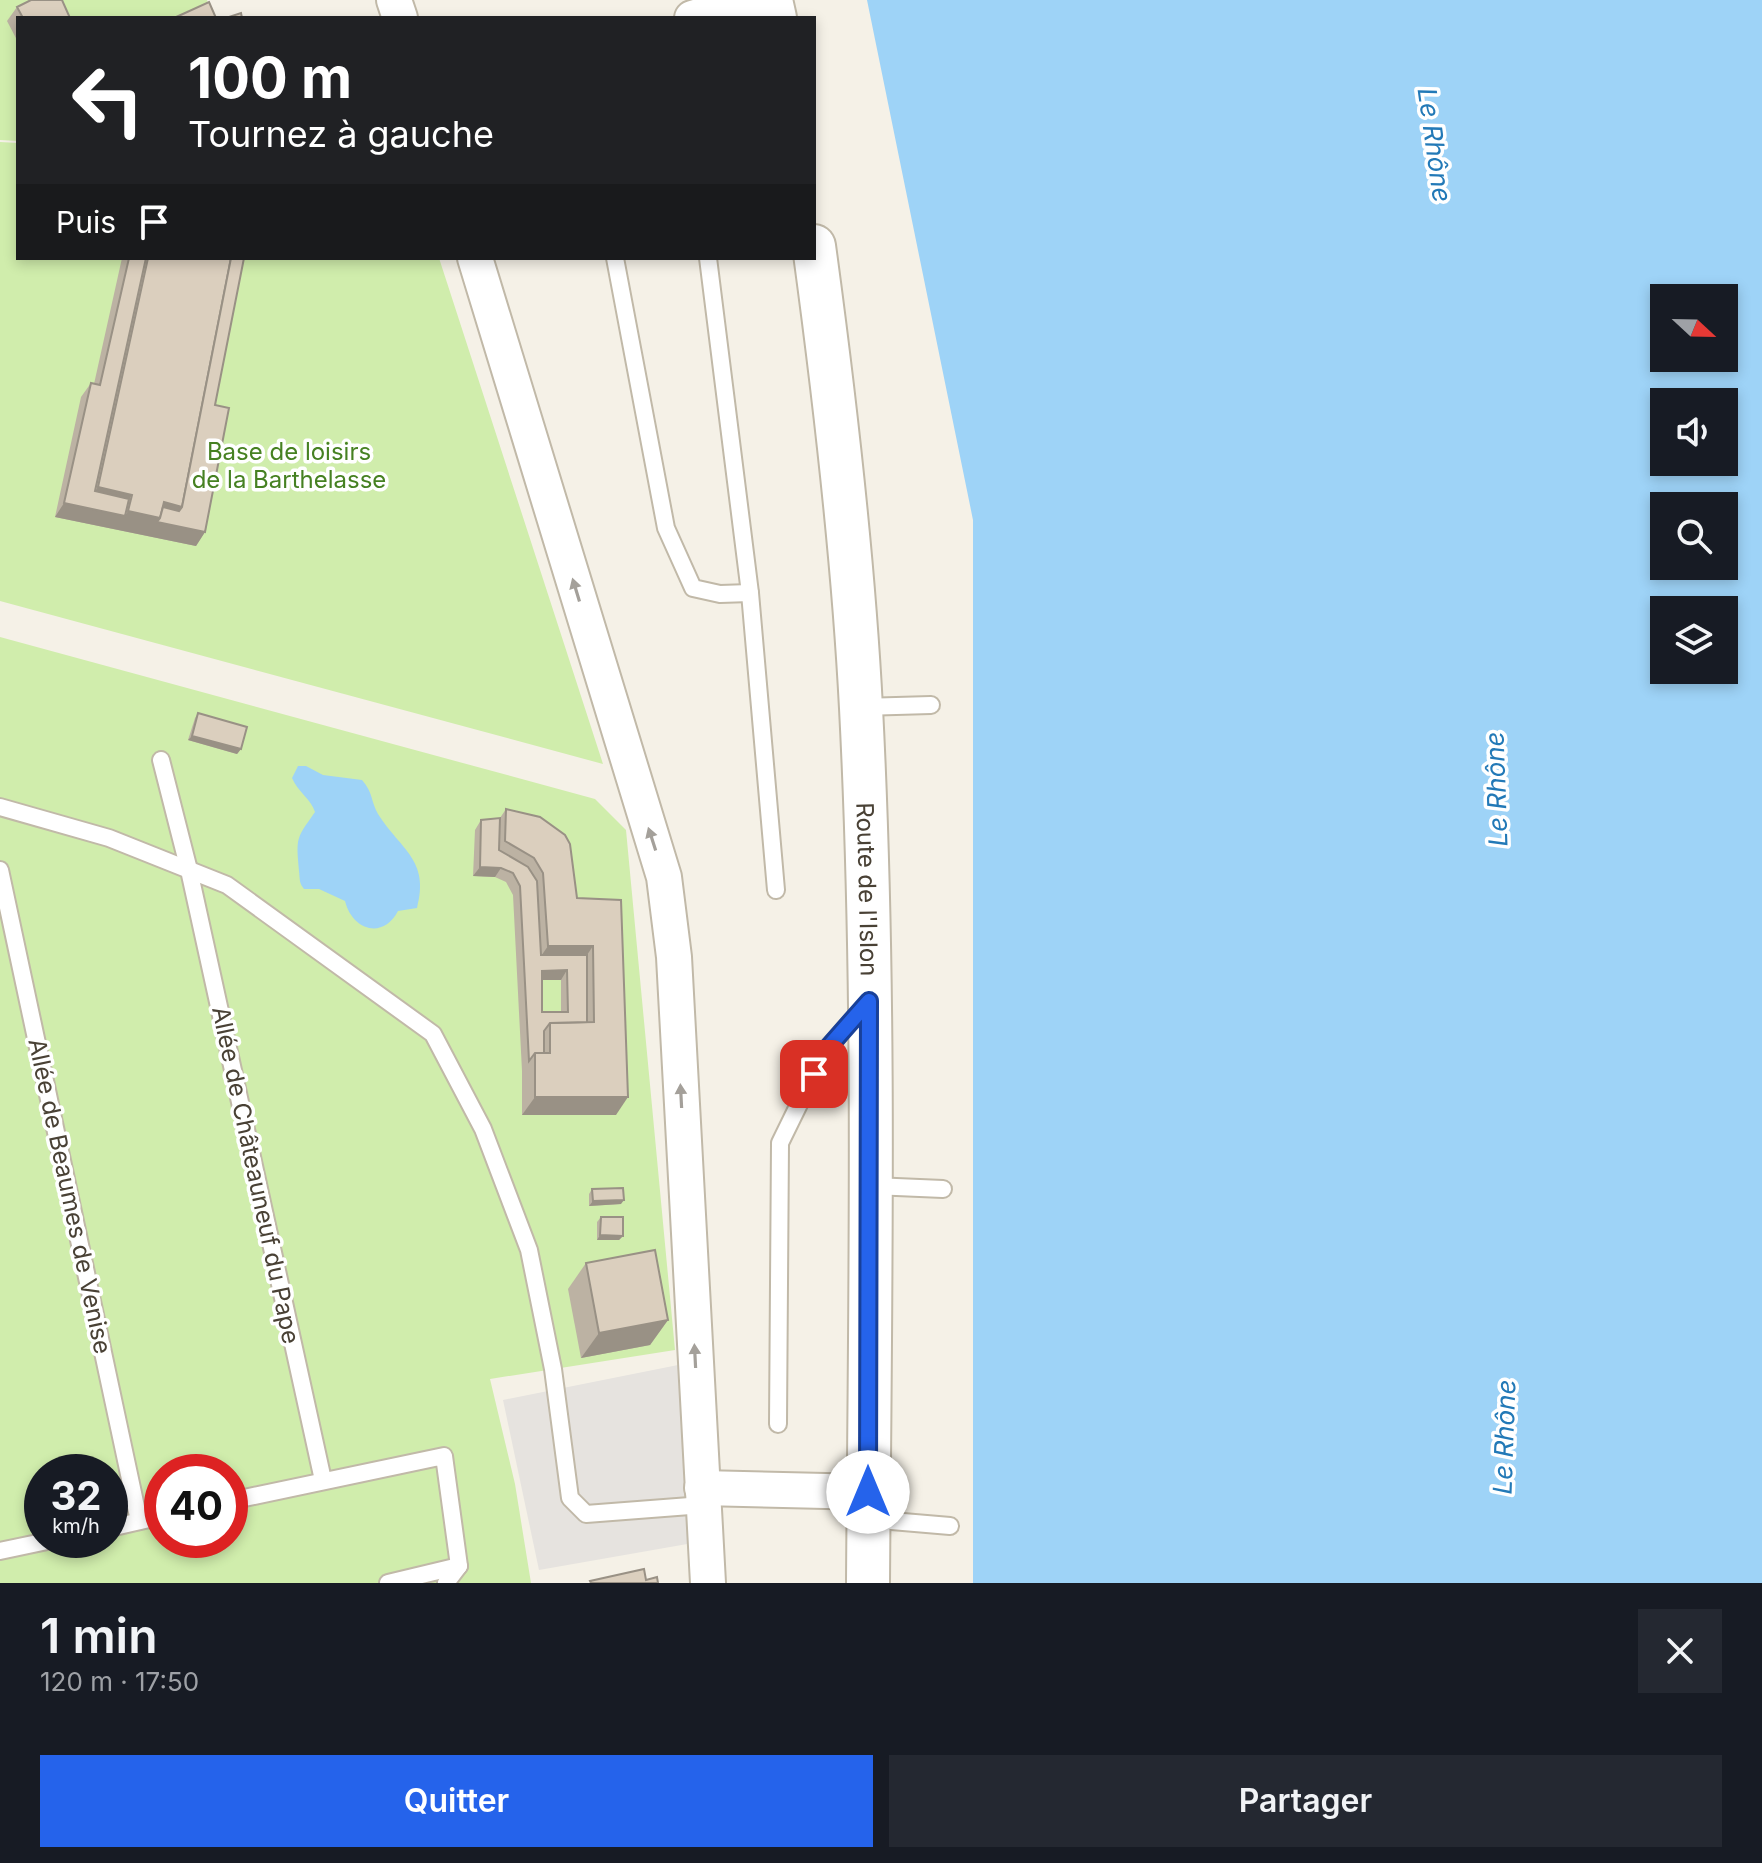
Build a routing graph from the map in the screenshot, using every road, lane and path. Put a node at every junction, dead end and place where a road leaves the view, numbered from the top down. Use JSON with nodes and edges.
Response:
{"nodes":[{"id":1,"x":753,"y":0,"type":"edge"},
{"id":2,"x":699,"y":16,"type":"edge"},
{"id":3,"x":476,"y":260,"type":"edge"},
{"id":4,"x":615,"y":260,"type":"edge"},
{"id":5,"x":708,"y":260,"type":"edge"},
{"id":6,"x":816,"y":260,"type":"edge"},
{"id":7,"x":750,"y":593,"type":"junction"},
{"id":8,"x":931,"y":705,"type":"dead end"},
{"id":9,"x":861,"y":707,"type":"junction"},
{"id":10,"x":161,"y":760,"type":"dead end"},
{"id":11,"x":0,"y":807,"type":"edge"},
{"id":12,"x":0,"y":870,"type":"edge"},
{"id":13,"x":189,"y":870,"type":"junction"},
{"id":14,"x":776,"y":890,"type":"dead end"},
{"id":15,"x":869,"y":1001,"type":"junction"},
{"id":16,"x":870,"y":1186,"type":"junction"},
{"id":17,"x":943,"y":1189,"type":"dead end"},
{"id":18,"x":778,"y":1424,"type":"dead end"},
{"id":19,"x":323,"y":1480,"type":"junction"},
{"id":20,"x":703,"y":1496,"type":"junction"},
{"id":21,"x":248,"y":1497,"type":"edge"},
{"id":22,"x":868,"y":1506,"type":"junction"},
{"id":23,"x":144,"y":1520,"type":"edge"},
{"id":24,"x":139,"y":1521,"type":"junction"},
{"id":25,"x":128,"y":1524,"type":"edge"},
{"id":26,"x":950,"y":1526,"type":"dead end"},
{"id":27,"x":24,"y":1546,"type":"edge"},
{"id":28,"x":0,"y":1551,"type":"edge"},
{"id":29,"x":459,"y":1566,"type":"junction"},
{"id":30,"x":388,"y":1583,"type":"edge"},
{"id":31,"x":446,"y":1583,"type":"edge"},
{"id":32,"x":708,"y":1583,"type":"edge"},
{"id":33,"x":868,"y":1583,"type":"edge"}],
"edges":[{"from":1,"to":2,"type":"street"},
{"from":20,"to":3,"type":"street","one_way":true},
{"from":4,"to":7,"type":"lane"},
{"from":5,"to":7,"type":"lane"},
{"from":6,"to":9,"type":"street","name":"Route de l'Islon"},
{"from":7,"to":14,"type":"lane"},
{"from":8,"to":9,"type":"lane"},
{"from":9,"to":15,"type":"street","name":"Route de l'Islon"},
{"from":10,"to":13,"type":"lane","name":"Allée de Châteauneuf du Pape"},
{"from":11,"to":13,"type":"lane"},
{"from":12,"to":24,"type":"lane","name":"Allée de Beaumes de Venise"},
{"from":13,"to":19,"type":"lane","name":"Allée de Châteauneuf du Pape"},
{"from":13,"to":20,"type":"lane"},
{"from":15,"to":16,"type":"street","name":"Route de l'Islon"},
{"from":15,"to":18,"type":"lane"},
{"from":16,"to":17,"type":"lane"},
{"from":16,"to":22,"type":"street","name":"Route de l'Islon"},
{"from":19,"to":21,"type":"lane"},
{"from":19,"to":29,"type":"lane"},
{"from":20,"to":22,"type":"street"},
{"from":20,"to":32,"type":"street"},
{"from":22,"to":26,"type":"lane"},
{"from":22,"to":33,"type":"street","name":"Route de l'Islon"},
{"from":23,"to":24,"type":"lane"},
{"from":24,"to":25,"type":"lane"},
{"from":27,"to":28,"type":"lane"},
{"from":29,"to":30,"type":"lane"},
{"from":29,"to":31,"type":"lane"}]}
